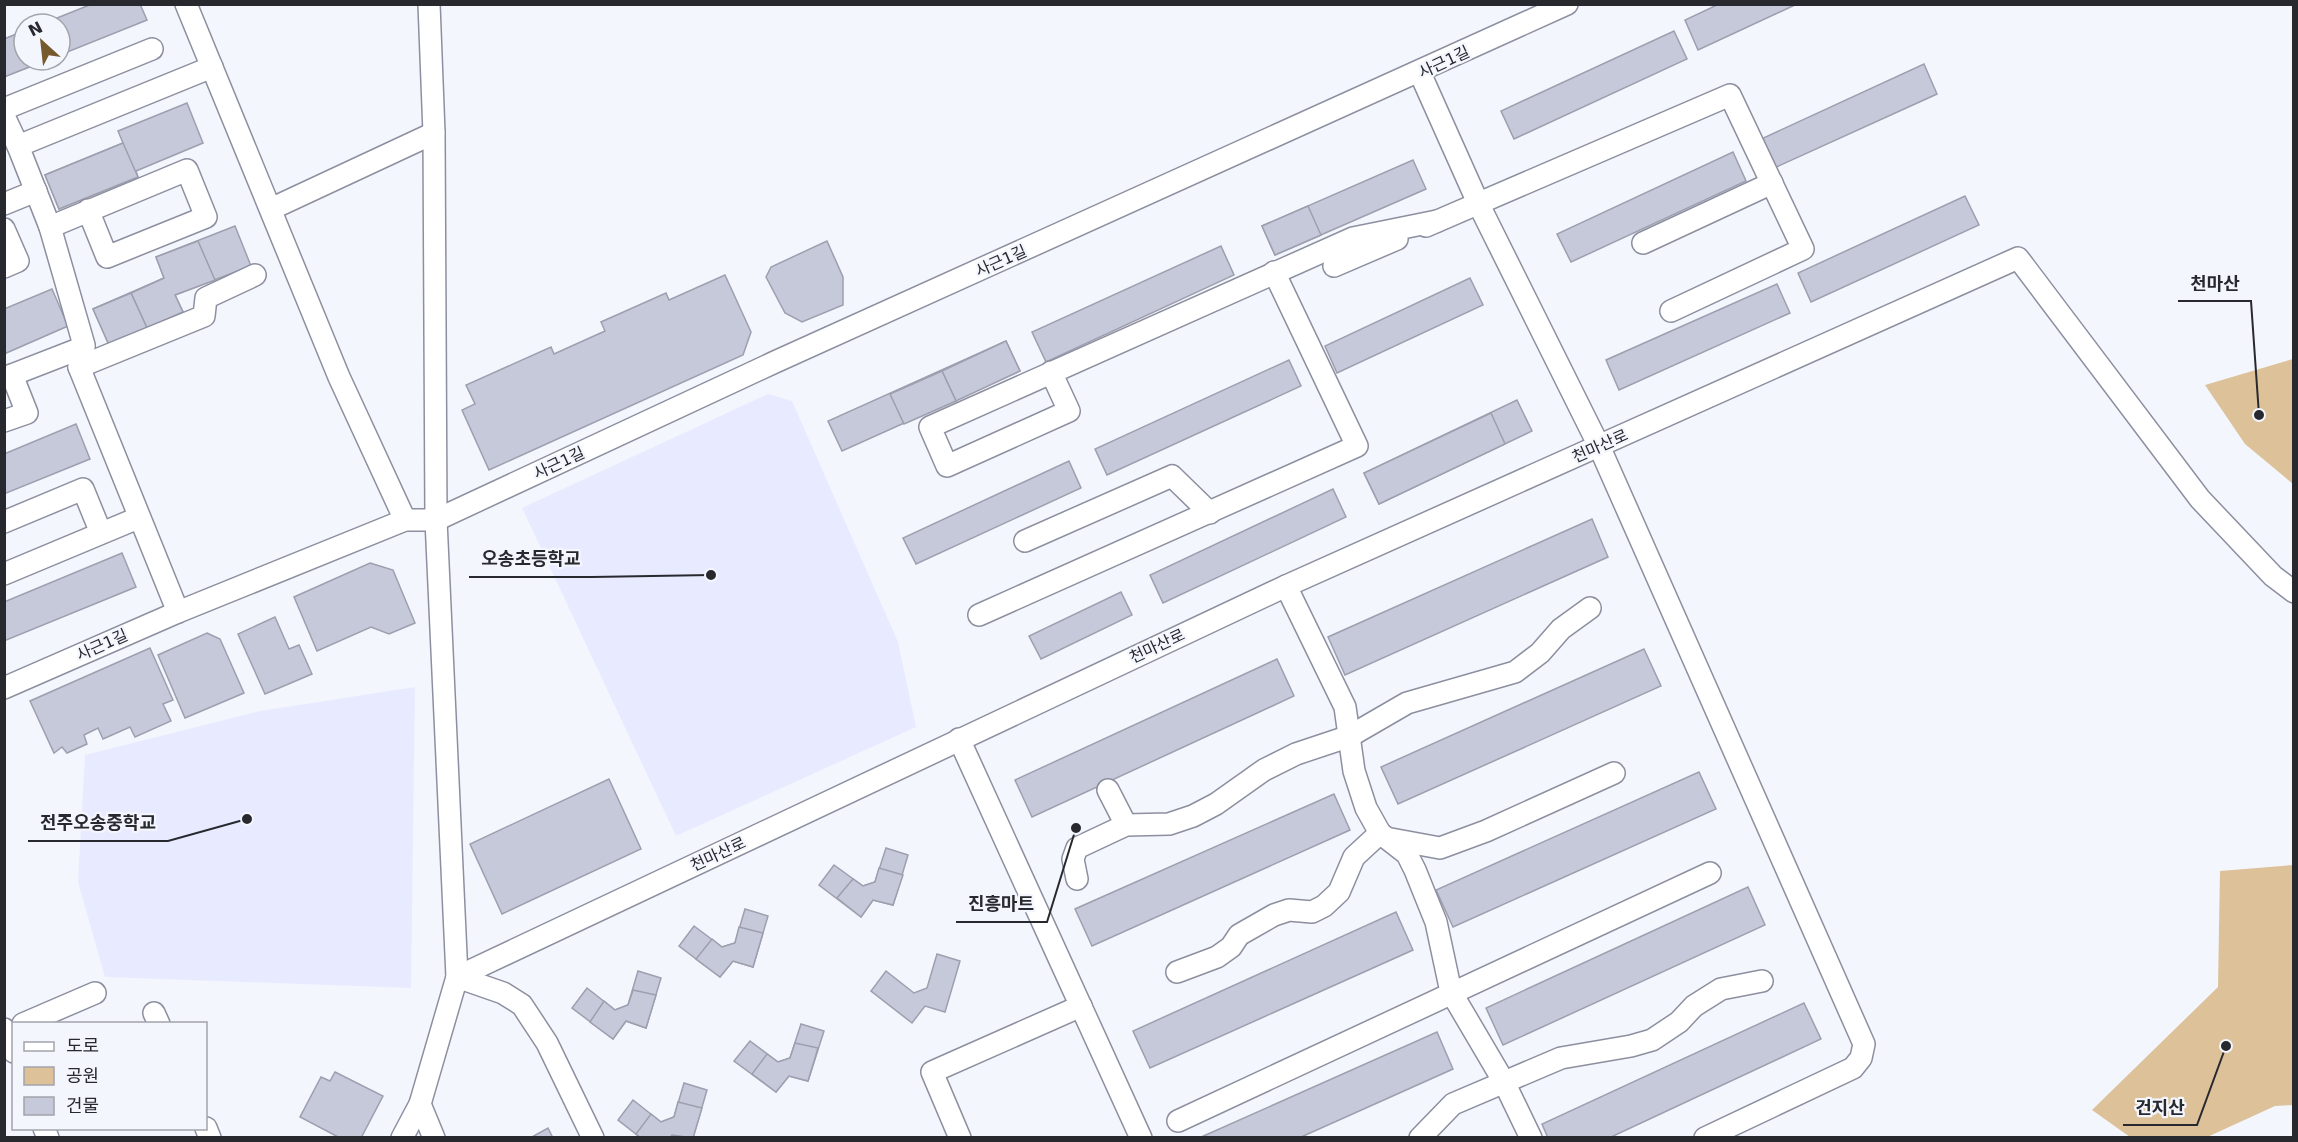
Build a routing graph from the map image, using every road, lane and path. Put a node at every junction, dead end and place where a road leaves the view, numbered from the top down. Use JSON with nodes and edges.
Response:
{"nodes":[{"id":1,"x":186,"y":4,"type":"edge"},
{"id":2,"x":429,"y":4,"type":"edge"},
{"id":3,"x":1567,"y":4,"type":"edge"},
{"id":4,"x":152,"y":49,"type":"dead end"},
{"id":5,"x":212,"y":67,"type":"junction"},
{"id":6,"x":1420,"y":73,"type":"junction"},
{"id":7,"x":4,"y":109,"type":"edge"},
{"id":8,"x":4,"y":116,"type":"edge"},
{"id":9,"x":434,"y":133,"type":"junction"},
{"id":10,"x":18,"y":146,"type":"junction"},
{"id":11,"x":1772,"y":183,"type":"junction"},
{"id":12,"x":36,"y":191,"type":"junction"},
{"id":13,"x":4,"y":204,"type":"edge"},
{"id":14,"x":1479,"y":205,"type":"junction"},
{"id":15,"x":271,"y":209,"type":"junction"},
{"id":16,"x":88,"y":210,"type":"junction"},
{"id":17,"x":1437,"y":221,"type":"junction"},
{"id":18,"x":50,"y":227,"type":"junction"},
{"id":19,"x":4,"y":229,"type":"edge"},
{"id":20,"x":1643,"y":243,"type":"dead end"},
{"id":21,"x":1334,"y":266,"type":"dead end"},
{"id":22,"x":4,"y":267,"type":"edge"},
{"id":23,"x":1274,"y":272,"type":"junction"},
{"id":24,"x":255,"y":275,"type":"dead end"},
{"id":25,"x":1671,"y":311,"type":"dead end"},
{"id":26,"x":82,"y":357,"type":"junction"},
{"id":27,"x":1051,"y":372,"type":"junction"},
{"id":28,"x":8,"y":376,"type":"edge"},
{"id":29,"x":4,"y":422,"type":"edge"},
{"id":30,"x":1599,"y":446,"type":"junction"},
{"id":31,"x":1210,"y":513,"type":"junction"},
{"id":32,"x":138,"y":518,"type":"junction"},
{"id":33,"x":405,"y":520,"type":"junction"},
{"id":34,"x":436,"y":520,"type":"junction"},
{"id":35,"x":4,"y":522,"type":"edge"},
{"id":36,"x":101,"y":532,"type":"junction"},
{"id":37,"x":1025,"y":541,"type":"dead end"},
{"id":38,"x":4,"y":574,"type":"edge"},
{"id":39,"x":1286,"y":586,"type":"junction"},
{"id":40,"x":2294,"y":591,"type":"edge"},
{"id":41,"x":1590,"y":608,"type":"dead end"},
{"id":42,"x":178,"y":612,"type":"junction"},
{"id":43,"x":979,"y":615,"type":"dead end"},
{"id":44,"x":4,"y":688,"type":"edge"},
{"id":45,"x":1350,"y":736,"type":"junction"},
{"id":46,"x":959,"y":739,"type":"junction"},
{"id":47,"x":1614,"y":773,"type":"dead end"},
{"id":48,"x":1108,"y":790,"type":"dead end"},
{"id":49,"x":1126,"y":825,"type":"junction"},
{"id":50,"x":1385,"y":836,"type":"junction"},
{"id":51,"x":1710,"y":873,"type":"dead end"},
{"id":52,"x":1077,"y":879,"type":"dead end"},
{"id":53,"x":1177,"y":972,"type":"dead end"},
{"id":54,"x":457,"y":977,"type":"junction"},
{"id":55,"x":1762,"y":981,"type":"dead end"},
{"id":56,"x":1451,"y":992,"type":"junction"},
{"id":57,"x":95,"y":993,"type":"dead end"},
{"id":58,"x":1081,"y":1006,"type":"junction"},
{"id":59,"x":26,"y":1022,"type":"edge"},
{"id":60,"x":5,"y":1031,"type":"edge"},
{"id":61,"x":12,"y":1047,"type":"edge"},
{"id":62,"x":1504,"y":1082,"type":"junction"},
{"id":63,"x":420,"y":1104,"type":"junction"},
{"id":64,"x":1178,"y":1120,"type":"dead end"},
{"id":65,"x":402,"y":1137,"type":"edge"},
{"id":66,"x":435,"y":1137,"type":"edge"},
{"id":67,"x":593,"y":1137,"type":"edge"},
{"id":68,"x":960,"y":1137,"type":"edge"},
{"id":69,"x":1141,"y":1137,"type":"edge"},
{"id":70,"x":1420,"y":1137,"type":"edge"},
{"id":71,"x":1531,"y":1137,"type":"edge"},
{"id":72,"x":1705,"y":1137,"type":"edge"}],
"edges":[{"from":1,"to":5,"type":"street"},
{"from":2,"to":9,"type":"street"},
{"from":3,"to":6,"type":"street","name":"사근1길"},
{"from":4,"to":7,"type":"street"},
{"from":5,"to":10,"type":"street"},
{"from":5,"to":15,"type":"street"},
{"from":6,"to":14,"type":"street"},
{"from":6,"to":34,"type":"street","name":"사근1길"},
{"from":8,"to":10,"type":"street"},
{"from":9,"to":15,"type":"street"},
{"from":9,"to":34,"type":"street"},
{"from":10,"to":12,"type":"street"},
{"from":11,"to":14,"type":"street"},
{"from":11,"to":20,"type":"street"},
{"from":11,"to":25,"type":"street"},
{"from":12,"to":13,"type":"street"},
{"from":12,"to":18,"type":"street"},
{"from":14,"to":17,"type":"street"},
{"from":14,"to":30,"type":"street"},
{"from":15,"to":33,"type":"street"},
{"from":16,"to":16,"type":"street"},
{"from":16,"to":18,"type":"street"},
{"from":17,"to":21,"type":"street"},
{"from":17,"to":23,"type":"street"},
{"from":18,"to":26,"type":"street"},
{"from":19,"to":22,"type":"street"},
{"from":23,"to":27,"type":"street"},
{"from":23,"to":31,"type":"street"},
{"from":24,"to":26,"type":"street"},
{"from":26,"to":28,"type":"street"},
{"from":26,"to":32,"type":"street"},
{"from":27,"to":27,"type":"street"},
{"from":28,"to":29,"type":"street"},
{"from":30,"to":39,"type":"street","name":"천마산로"},
{"from":30,"to":40,"type":"street","name":"천마산로"},
{"from":30,"to":72,"type":"street"},
{"from":31,"to":37,"type":"street"},
{"from":31,"to":43,"type":"street"},
{"from":32,"to":36,"type":"street"},
{"from":32,"to":42,"type":"street"},
{"from":33,"to":34,"type":"street","name":"사근1길"},
{"from":33,"to":42,"type":"street","name":"사근1길"},
{"from":34,"to":54,"type":"street"},
{"from":35,"to":36,"type":"street"},
{"from":36,"to":38,"type":"street"},
{"from":39,"to":45,"type":"street"},
{"from":39,"to":46,"type":"street","name":"천마산로"},
{"from":41,"to":45,"type":"street"},
{"from":42,"to":44,"type":"street","name":"사근1길"},
{"from":45,"to":49,"type":"street"},
{"from":45,"to":50,"type":"street"},
{"from":46,"to":54,"type":"street","name":"천마산로"},
{"from":46,"to":58,"type":"street"},
{"from":47,"to":50,"type":"street"},
{"from":48,"to":49,"type":"street"},
{"from":49,"to":52,"type":"street"},
{"from":50,"to":53,"type":"street"},
{"from":50,"to":56,"type":"street"},
{"from":51,"to":56,"type":"street"},
{"from":54,"to":63,"type":"street"},
{"from":54,"to":67,"type":"street"},
{"from":55,"to":62,"type":"street"},
{"from":56,"to":62,"type":"street"},
{"from":56,"to":64,"type":"street"},
{"from":57,"to":59,"type":"street"},
{"from":58,"to":68,"type":"street"},
{"from":58,"to":69,"type":"street"},
{"from":60,"to":61,"type":"street"},
{"from":62,"to":70,"type":"street"},
{"from":62,"to":71,"type":"street"},
{"from":63,"to":65,"type":"street"},
{"from":63,"to":66,"type":"street"}]}
